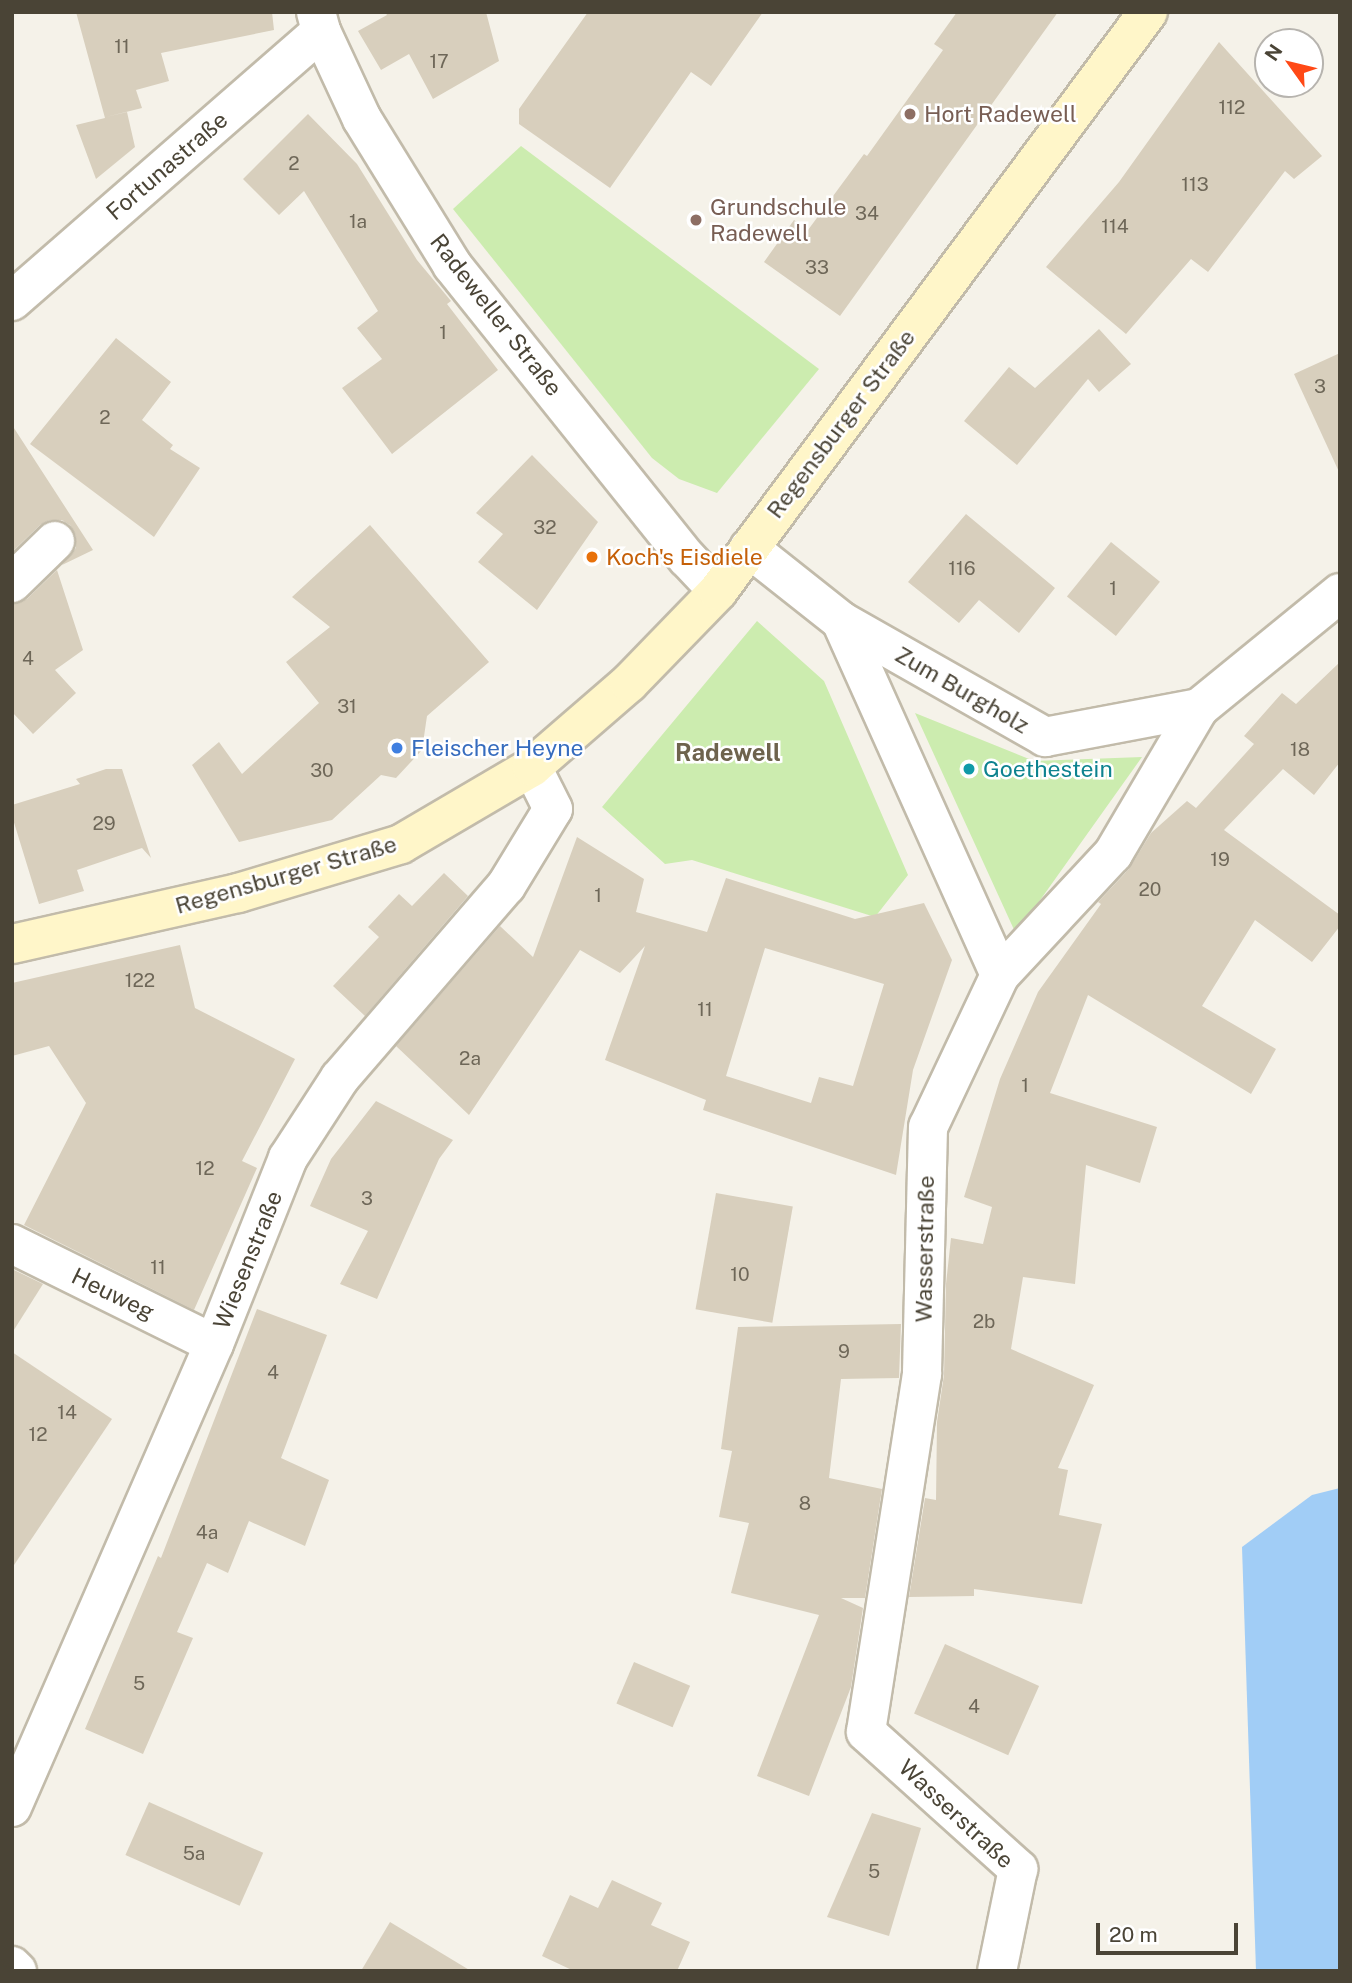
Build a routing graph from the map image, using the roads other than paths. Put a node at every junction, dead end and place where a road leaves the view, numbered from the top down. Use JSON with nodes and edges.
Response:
{"nodes":[{"id":1,"x":1149,"y":12,"type":"edge"},
{"id":2,"x":319,"y":21,"type":"edge"},
{"id":3,"x":12,"y":300,"type":"edge"},
{"id":4,"x":55,"y":541,"type":"dead end"},
{"id":5,"x":749,"y":548,"type":"junction"},
{"id":6,"x":12,"y":583,"type":"edge"},
{"id":7,"x":718,"y":591,"type":"junction"},
{"id":8,"x":1340,"y":593,"type":"edge"},
{"id":9,"x":841,"y":621,"type":"junction"},
{"id":10,"x":1199,"y":708,"type":"junction"},
{"id":11,"x":531,"y":767,"type":"junction"},
{"id":12,"x":12,"y":944,"type":"edge"},
{"id":13,"x":1000,"y":975,"type":"junction"},
{"id":14,"x":12,"y":1244,"type":"edge"},
{"id":15,"x":215,"y":1344,"type":"junction"},
{"id":16,"x":12,"y":1807,"type":"edge"},
{"id":17,"x":12,"y":1966,"type":"edge"},
{"id":18,"x":17,"y":1971,"type":"edge"},
{"id":19,"x":998,"y":1971,"type":"edge"}],
"edges":[{"from":1,"to":5,"type":"main road","name":"Regensburger Straße"},
{"from":2,"to":3,"type":"street","name":"Fortunastraße"},
{"from":2,"to":7,"type":"street","name":"Radeweller Straße"},
{"from":4,"to":6,"type":"street"},
{"from":5,"to":7,"type":"main road","name":"Regensburger Straße"},
{"from":5,"to":9,"type":"street"},
{"from":7,"to":11,"type":"main road","name":"Regensburger Straße"},
{"from":8,"to":10,"type":"street","name":"Zum Burgholz"},
{"from":9,"to":10,"type":"street","name":"Zum Burgholz"},
{"from":9,"to":13,"type":"street"},
{"from":10,"to":13,"type":"street"},
{"from":11,"to":12,"type":"main road","name":"Regensburger Straße"},
{"from":11,"to":15,"type":"street","name":"Wiesenstraße"},
{"from":13,"to":19,"type":"street","name":"Wasserstraße"},
{"from":14,"to":15,"type":"street","name":"Heuweg"},
{"from":15,"to":16,"type":"street","name":"Wiesenstraße"},
{"from":17,"to":18,"type":"street"}]}
